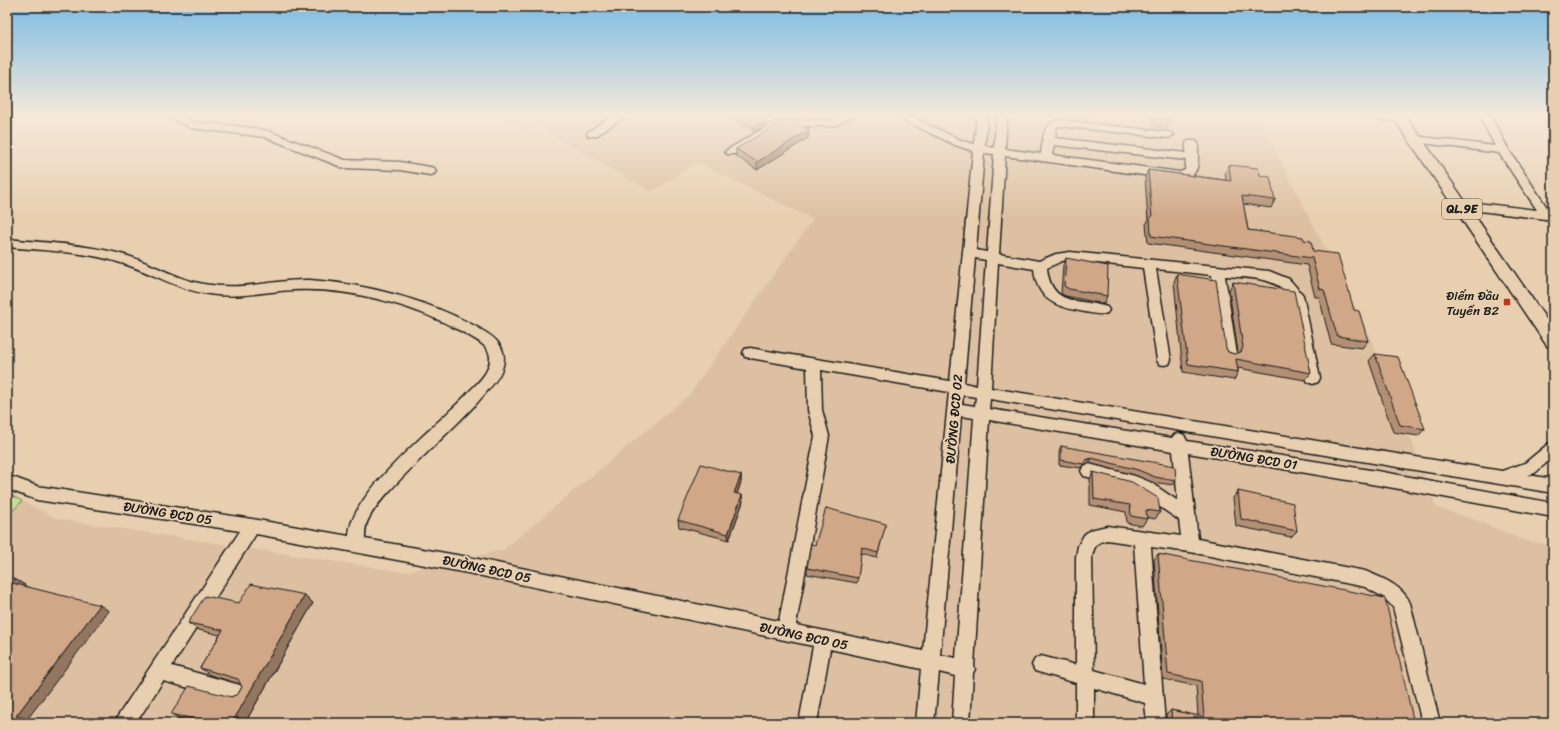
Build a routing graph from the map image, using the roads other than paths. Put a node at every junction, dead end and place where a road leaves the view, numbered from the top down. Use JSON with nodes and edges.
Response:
{"nodes":[{"id":1,"x":306,"y":149,"type":"edge"},
{"id":2,"x":736,"y":149,"type":"edge"},
{"id":3,"x":979,"y":149,"type":"joint"},
{"id":4,"x":1047,"y":149,"type":"edge"},
{"id":5,"x":1128,"y":149,"type":"edge"},
{"id":6,"x":1192,"y":149,"type":"edge"},
{"id":7,"x":1422,"y":149,"type":"edge"},
{"id":8,"x":1496,"y":149,"type":"edge"},
{"id":9,"x":1137,"y":150,"type":"junction"},
{"id":10,"x":1503,"y":150,"type":"joint"},
{"id":11,"x":999,"y":151,"type":"junction"},
{"id":12,"x":731,"y":152,"type":"dead end"},
{"id":13,"x":1046,"y":157,"type":"junction"},
{"id":14,"x":1192,"y":157,"type":"junction"},
{"id":15,"x":1136,"y":169,"type":"junction"},
{"id":16,"x":430,"y":171,"type":"dead end"},
{"id":17,"x":1459,"y":206,"type":"junction"},
{"id":18,"x":1550,"y":215,"type":"edge"},
{"id":19,"x":7,"y":243,"type":"edge"},
{"id":20,"x":969,"y":253,"type":"junction"},
{"id":21,"x":992,"y":256,"type":"junction"},
{"id":22,"x":1149,"y":264,"type":"junction"},
{"id":23,"x":1040,"y":266,"type":"junction"},
{"id":24,"x":1218,"y":271,"type":"junction"},
{"id":25,"x":1102,"y":310,"type":"dead end"},
{"id":26,"x":1553,"y":342,"type":"edge"},
{"id":27,"x":750,"y":353,"type":"dead end"},
{"id":28,"x":1230,"y":356,"type":"edge"},
{"id":29,"x":1164,"y":360,"type":"dead end"},
{"id":30,"x":814,"y":364,"type":"junction"},
{"id":31,"x":1313,"y":378,"type":"dead end"},
{"id":32,"x":957,"y":388,"type":"junction"},
{"id":33,"x":984,"y":392,"type":"junction"},
{"id":34,"x":955,"y":409,"type":"junction"},
{"id":35,"x":982,"y":414,"type":"junction"},
{"id":36,"x":1178,"y":424,"type":"junction"},
{"id":37,"x":1179,"y":446,"type":"junction"},
{"id":38,"x":1553,"y":448,"type":"edge"},
{"id":39,"x":1089,"y":471,"type":"dead end"},
{"id":40,"x":1504,"y":477,"type":"junction"},
{"id":41,"x":7,"y":482,"type":"edge"},
{"id":42,"x":1553,"y":486,"type":"edge"},
{"id":43,"x":1530,"y":506,"type":"junction"},
{"id":44,"x":1553,"y":510,"type":"edge"},
{"id":45,"x":1186,"y":516,"type":"junction"},
{"id":46,"x":1553,"y":517,"type":"edge"},
{"id":47,"x":252,"y":526,"type":"junction"},
{"id":48,"x":1142,"y":538,"type":"junction"},
{"id":49,"x":357,"y":544,"type":"junction"},
{"id":50,"x":1190,"y":545,"type":"junction"},
{"id":51,"x":786,"y":632,"type":"junction"},
{"id":52,"x":823,"y":640,"type":"junction"},
{"id":53,"x":931,"y":663,"type":"junction"},
{"id":54,"x":1041,"y":665,"type":"dead end"},
{"id":55,"x":966,"y":669,"type":"junction"},
{"id":56,"x":159,"y":671,"type":"junction"},
{"id":57,"x":1084,"y":677,"type":"junction"},
{"id":58,"x":241,"y":693,"type":"edge"},
{"id":59,"x":1154,"y":696,"type":"junction"},
{"id":60,"x":125,"y":723,"type":"edge"},
{"id":61,"x":808,"y":723,"type":"edge"},
{"id":62,"x":925,"y":723,"type":"edge"},
{"id":63,"x":962,"y":723,"type":"edge"},
{"id":64,"x":1085,"y":723,"type":"edge"},
{"id":65,"x":1156,"y":723,"type":"edge"},
{"id":66,"x":1430,"y":723,"type":"edge"}],
"edges":[{"from":1,"to":16,"type":"street"},
{"from":2,"to":12,"type":"street"},
{"from":3,"to":11,"type":"street"},
{"from":3,"to":20,"type":"street","name":"ĐƯỜNG ĐCD 02"},
{"from":4,"to":13,"type":"street"},
{"from":5,"to":9,"type":"street"},
{"from":6,"to":14,"type":"street"},
{"from":7,"to":17,"type":"main road","number":"QL.9E"},
{"from":8,"to":10,"type":"street"},
{"from":9,"to":14,"type":"street"},
{"from":9,"to":15,"type":"street"},
{"from":10,"to":18,"type":"street"},
{"from":11,"to":13,"type":"street"},
{"from":11,"to":21,"type":"street","name":"ĐƯỜNG ĐCD 02"},
{"from":13,"to":15,"type":"street"},
{"from":14,"to":15,"type":"street"},
{"from":17,"to":18,"type":"street"},
{"from":17,"to":26,"type":"main road","number":"QL.9E"},
{"from":19,"to":49,"type":"street"},
{"from":20,"to":21,"type":"street"},
{"from":20,"to":32,"type":"street","name":"ĐƯỜNG ĐCD 02"},
{"from":21,"to":23,"type":"street"},
{"from":21,"to":33,"type":"street","name":"ĐƯỜNG ĐCD 02"},
{"from":22,"to":23,"type":"street"},
{"from":22,"to":24,"type":"street"},
{"from":22,"to":29,"type":"street"},
{"from":23,"to":25,"type":"street"},
{"from":24,"to":28,"type":"street"},
{"from":24,"to":31,"type":"street"},
{"from":27,"to":30,"type":"street","name":"ĐƯỜNG ĐCD 01"},
{"from":30,"to":32,"type":"street","name":"ĐƯỜNG ĐCD 01"},
{"from":30,"to":51,"type":"street"},
{"from":32,"to":33,"type":"street","name":"ĐƯỜNG ĐCD 01"},
{"from":32,"to":34,"type":"street","name":"ĐƯỜNG ĐCD 02"},
{"from":33,"to":35,"type":"street","name":"ĐƯỜNG ĐCD 02"},
{"from":33,"to":36,"type":"street","name":"ĐƯỜNG ĐCD 01"},
{"from":34,"to":35,"type":"street","name":"ĐƯỜNG ĐCD 01"},
{"from":34,"to":53,"type":"street","name":"ĐƯỜNG ĐCD 02"},
{"from":35,"to":37,"type":"street","name":"ĐƯỜNG ĐCD 01"},
{"from":35,"to":55,"type":"street","name":"ĐƯỜNG ĐCD 02"},
{"from":36,"to":37,"type":"street"},
{"from":36,"to":40,"type":"street","name":"ĐƯỜNG ĐCD 01"},
{"from":37,"to":43,"type":"street","name":"ĐƯỜNG ĐCD 01"},
{"from":37,"to":45,"type":"street"},
{"from":38,"to":40,"type":"street"},
{"from":39,"to":45,"type":"street"},
{"from":40,"to":42,"type":"street","name":"ĐƯỜNG ĐCD 01"},
{"from":41,"to":47,"type":"street","name":"ĐƯỜNG ĐCD 05"},
{"from":43,"to":44,"type":"street","name":"ĐƯỜNG ĐCD 01"},
{"from":43,"to":46,"type":"street"},
{"from":45,"to":50,"type":"street"},
{"from":47,"to":49,"type":"street","name":"ĐƯỜNG ĐCD 05"},
{"from":47,"to":56,"type":"street"},
{"from":48,"to":50,"type":"street"},
{"from":48,"to":57,"type":"street"},
{"from":48,"to":59,"type":"street"},
{"from":49,"to":51,"type":"street","name":"ĐƯỜNG ĐCD 05"},
{"from":50,"to":66,"type":"street"},
{"from":51,"to":52,"type":"street","name":"ĐƯỜNG ĐCD 05"},
{"from":52,"to":53,"type":"street","name":"ĐƯỜNG ĐCD 05"},
{"from":52,"to":61,"type":"street"},
{"from":53,"to":55,"type":"street","name":"ĐƯỜNG ĐCD 05"},
{"from":53,"to":62,"type":"street","name":"ĐƯỜNG ĐCD 02"},
{"from":54,"to":57,"type":"street"},
{"from":55,"to":63,"type":"street","name":"ĐƯỜNG ĐCD 02"},
{"from":56,"to":58,"type":"street"},
{"from":56,"to":60,"type":"street"},
{"from":57,"to":59,"type":"street"},
{"from":57,"to":64,"type":"street"},
{"from":59,"to":65,"type":"street"}]}
